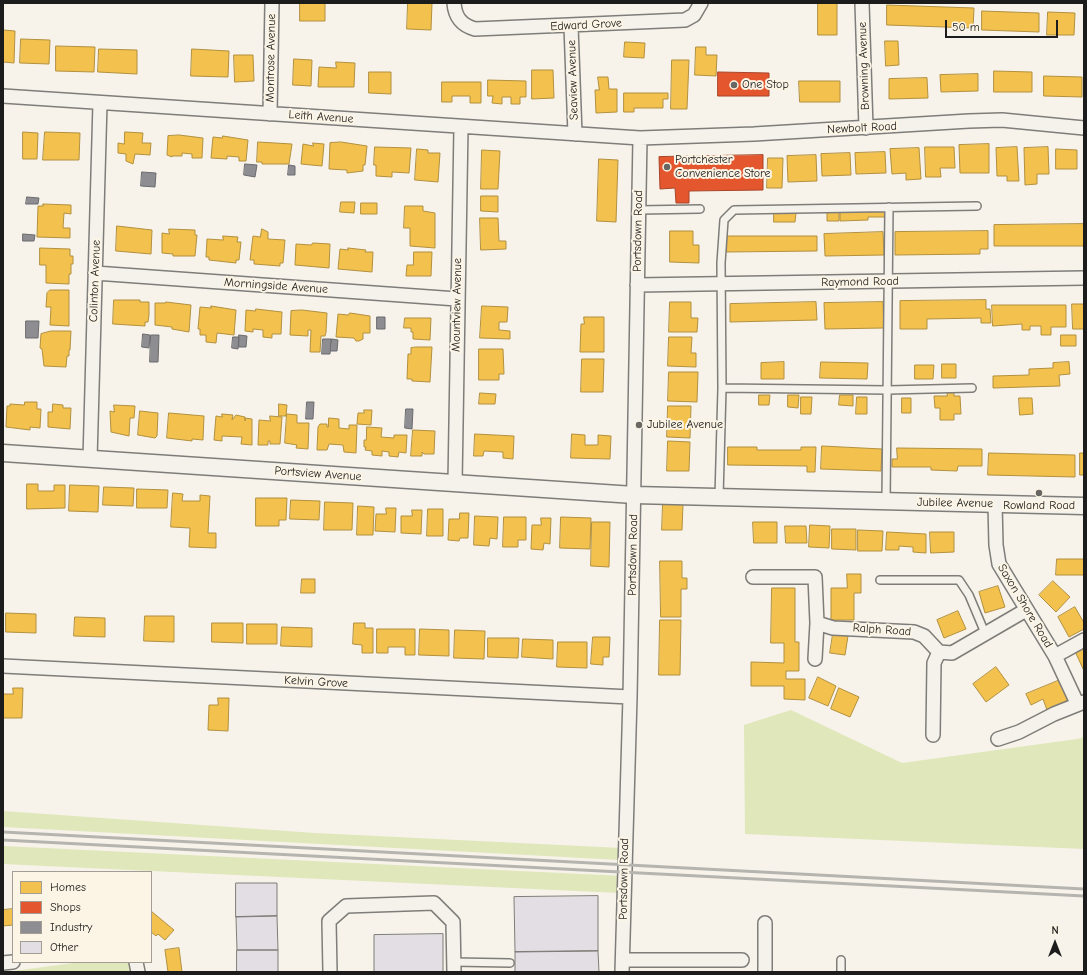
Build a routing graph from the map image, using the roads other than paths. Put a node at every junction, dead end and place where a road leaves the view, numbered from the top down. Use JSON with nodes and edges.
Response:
{"nodes":[{"id":1,"x":272,"y":3,"type":"edge"},
{"id":2,"x":454,"y":3,"type":"edge"},
{"id":3,"x":700,"y":3,"type":"edge"},
{"id":4,"x":862,"y":3,"type":"edge"},
{"id":5,"x":571,"y":26,"type":"junction"},
{"id":6,"x":3,"y":96,"type":"edge"},
{"id":7,"x":100,"y":103,"type":"junction"},
{"id":8,"x":270,"y":114,"type":"junction"},
{"id":9,"x":461,"y":127,"type":"junction"},
{"id":10,"x":866,"y":128,"type":"junction"},
{"id":11,"x":1084,"y":128,"type":"edge"},
{"id":12,"x":576,"y":134,"type":"junction"},
{"id":13,"x":640,"y":138,"type":"junction"},
{"id":14,"x":889,"y":206,"type":"junction"},
{"id":15,"x":977,"y":206,"type":"dead end"},
{"id":16,"x":700,"y":209,"type":"dead end"},
{"id":17,"x":638,"y":210,"type":"junction"},
{"id":18,"x":95,"y":273,"type":"junction"},
{"id":19,"x":1084,"y":278,"type":"edge"},
{"id":20,"x":889,"y":282,"type":"junction"},
{"id":21,"x":721,"y":284,"type":"junction"},
{"id":22,"x":637,"y":285,"type":"junction"},
{"id":23,"x":457,"y":299,"type":"junction"},
{"id":24,"x":722,"y":388,"type":"junction"},
{"id":25,"x":972,"y":388,"type":"dead end"},
{"id":26,"x":888,"y":390,"type":"junction"},
{"id":27,"x":3,"y":453,"type":"edge"},
{"id":28,"x":90,"y":459,"type":"junction"},
{"id":29,"x":454,"y":483,"type":"junction"},
{"id":30,"x":634,"y":495,"type":"junction"},
{"id":31,"x":719,"y":497,"type":"junction"},
{"id":32,"x":886,"y":501,"type":"junction"},
{"id":33,"x":995,"y":504,"type":"junction"},
{"id":34,"x":1084,"y":506,"type":"edge"},
{"id":35,"x":753,"y":577,"type":"dead end"},
{"id":36,"x":880,"y":580,"type":"dead end"},
{"id":37,"x":1026,"y":610,"type":"junction"},
{"id":38,"x":817,"y":623,"type":"junction"},
{"id":39,"x":985,"y":633,"type":"junction"},
{"id":40,"x":1084,"y":640,"type":"edge"},
{"id":41,"x":939,"y":652,"type":"junction"},
{"id":42,"x":1055,"y":656,"type":"junction"},
{"id":43,"x":815,"y":659,"type":"dead end"},
{"id":44,"x":3,"y":666,"type":"edge"},
{"id":45,"x":630,"y":697,"type":"junction"},
{"id":46,"x":1080,"y":703,"type":"edge"},
{"id":47,"x":933,"y":735,"type":"dead end"},
{"id":48,"x":998,"y":739,"type":"dead end"},
{"id":49,"x":766,"y":923,"type":"dead end"},
{"id":50,"x":742,"y":960,"type":"dead end"},
{"id":51,"x":841,"y":960,"type":"dead end"},
{"id":52,"x":510,"y":964,"type":"dead end"},
{"id":53,"x":622,"y":966,"type":"edge"},
{"id":54,"x":454,"y":967,"type":"edge"},
{"id":55,"x":330,"y":972,"type":"edge"},
{"id":56,"x":765,"y":972,"type":"edge"},
{"id":57,"x":841,"y":972,"type":"edge"}],
"edges":[{"from":1,"to":8,"type":"street","name":"Montrose Avenue"},
{"from":2,"to":5,"type":"street","name":"Edward Grove"},
{"from":3,"to":5,"type":"street","name":"Edward Grove"},
{"from":4,"to":10,"type":"street","name":"Browning Avenue"},
{"from":5,"to":12,"type":"street","name":"Seaview Avenue"},
{"from":6,"to":7,"type":"street","name":"Leith Avenue"},
{"from":7,"to":8,"type":"street","name":"Leith Avenue"},
{"from":7,"to":18,"type":"street","name":"Colinton Avenue"},
{"from":8,"to":9,"type":"street","name":"Leith Avenue"},
{"from":9,"to":12,"type":"street","name":"Leith Avenue"},
{"from":9,"to":23,"type":"street","name":"Mountview Avenue"},
{"from":10,"to":11,"type":"street","name":"Newbolt Road"},
{"from":10,"to":13,"type":"street","name":"Newbolt Road"},
{"from":12,"to":13,"type":"street","name":"Leith Avenue"},
{"from":13,"to":17,"type":"street","name":"Portsdown Road"},
{"from":14,"to":15,"type":"lane"},
{"from":14,"to":20,"type":"lane"},
{"from":14,"to":21,"type":"lane"},
{"from":16,"to":17,"type":"lane"},
{"from":17,"to":22,"type":"street","name":"Portsdown Road"},
{"from":18,"to":23,"type":"street","name":"Morningside Avenue"},
{"from":18,"to":28,"type":"street","name":"Colinton Avenue"},
{"from":19,"to":20,"type":"street","name":"Raymond Road"},
{"from":20,"to":21,"type":"street","name":"Raymond Road"},
{"from":20,"to":26,"type":"lane"},
{"from":21,"to":22,"type":"street","name":"Raymond Road"},
{"from":21,"to":24,"type":"lane"},
{"from":22,"to":30,"type":"street","name":"Portsdown Road"},
{"from":23,"to":29,"type":"street","name":"Mountview Avenue"},
{"from":24,"to":26,"type":"lane"},
{"from":24,"to":31,"type":"lane"},
{"from":25,"to":26,"type":"lane"},
{"from":26,"to":32,"type":"lane"},
{"from":27,"to":28,"type":"street","name":"Portsview Avenue"},
{"from":28,"to":29,"type":"street","name":"Portsview Avenue"},
{"from":29,"to":30,"type":"street","name":"Portsview Avenue"},
{"from":30,"to":31,"type":"street","name":"Jubilee Avenue"},
{"from":30,"to":45,"type":"street","name":"Portsdown Road"},
{"from":31,"to":32,"type":"street","name":"Jubilee Avenue"},
{"from":32,"to":33,"type":"street","name":"Jubilee Avenue"},
{"from":33,"to":34,"type":"street","name":"Jubilee Avenue"},
{"from":33,"to":37,"type":"street","name":"Saxon Shore Road"},
{"from":35,"to":38,"type":"street"},
{"from":36,"to":39,"type":"lane"},
{"from":37,"to":39,"type":"street"},
{"from":37,"to":42,"type":"street","name":"Saxon Shore Road"},
{"from":38,"to":41,"type":"street","name":"Ralph Road"},
{"from":38,"to":43,"type":"street"},
{"from":39,"to":41,"type":"street"},
{"from":40,"to":42,"type":"street"},
{"from":41,"to":47,"type":"street"},
{"from":42,"to":46,"type":"street","name":"Saxon Shore Road"},
{"from":44,"to":45,"type":"street","name":"Kelvin Grove"},
{"from":45,"to":53,"type":"street","name":"Portsdown Road"},
{"from":46,"to":48,"type":"street"},
{"from":49,"to":56,"type":"street"},
{"from":50,"to":53,"type":"street"},
{"from":51,"to":57,"type":"lane"},
{"from":52,"to":54,"type":"lane"},
{"from":54,"to":55,"type":"street"}]}
